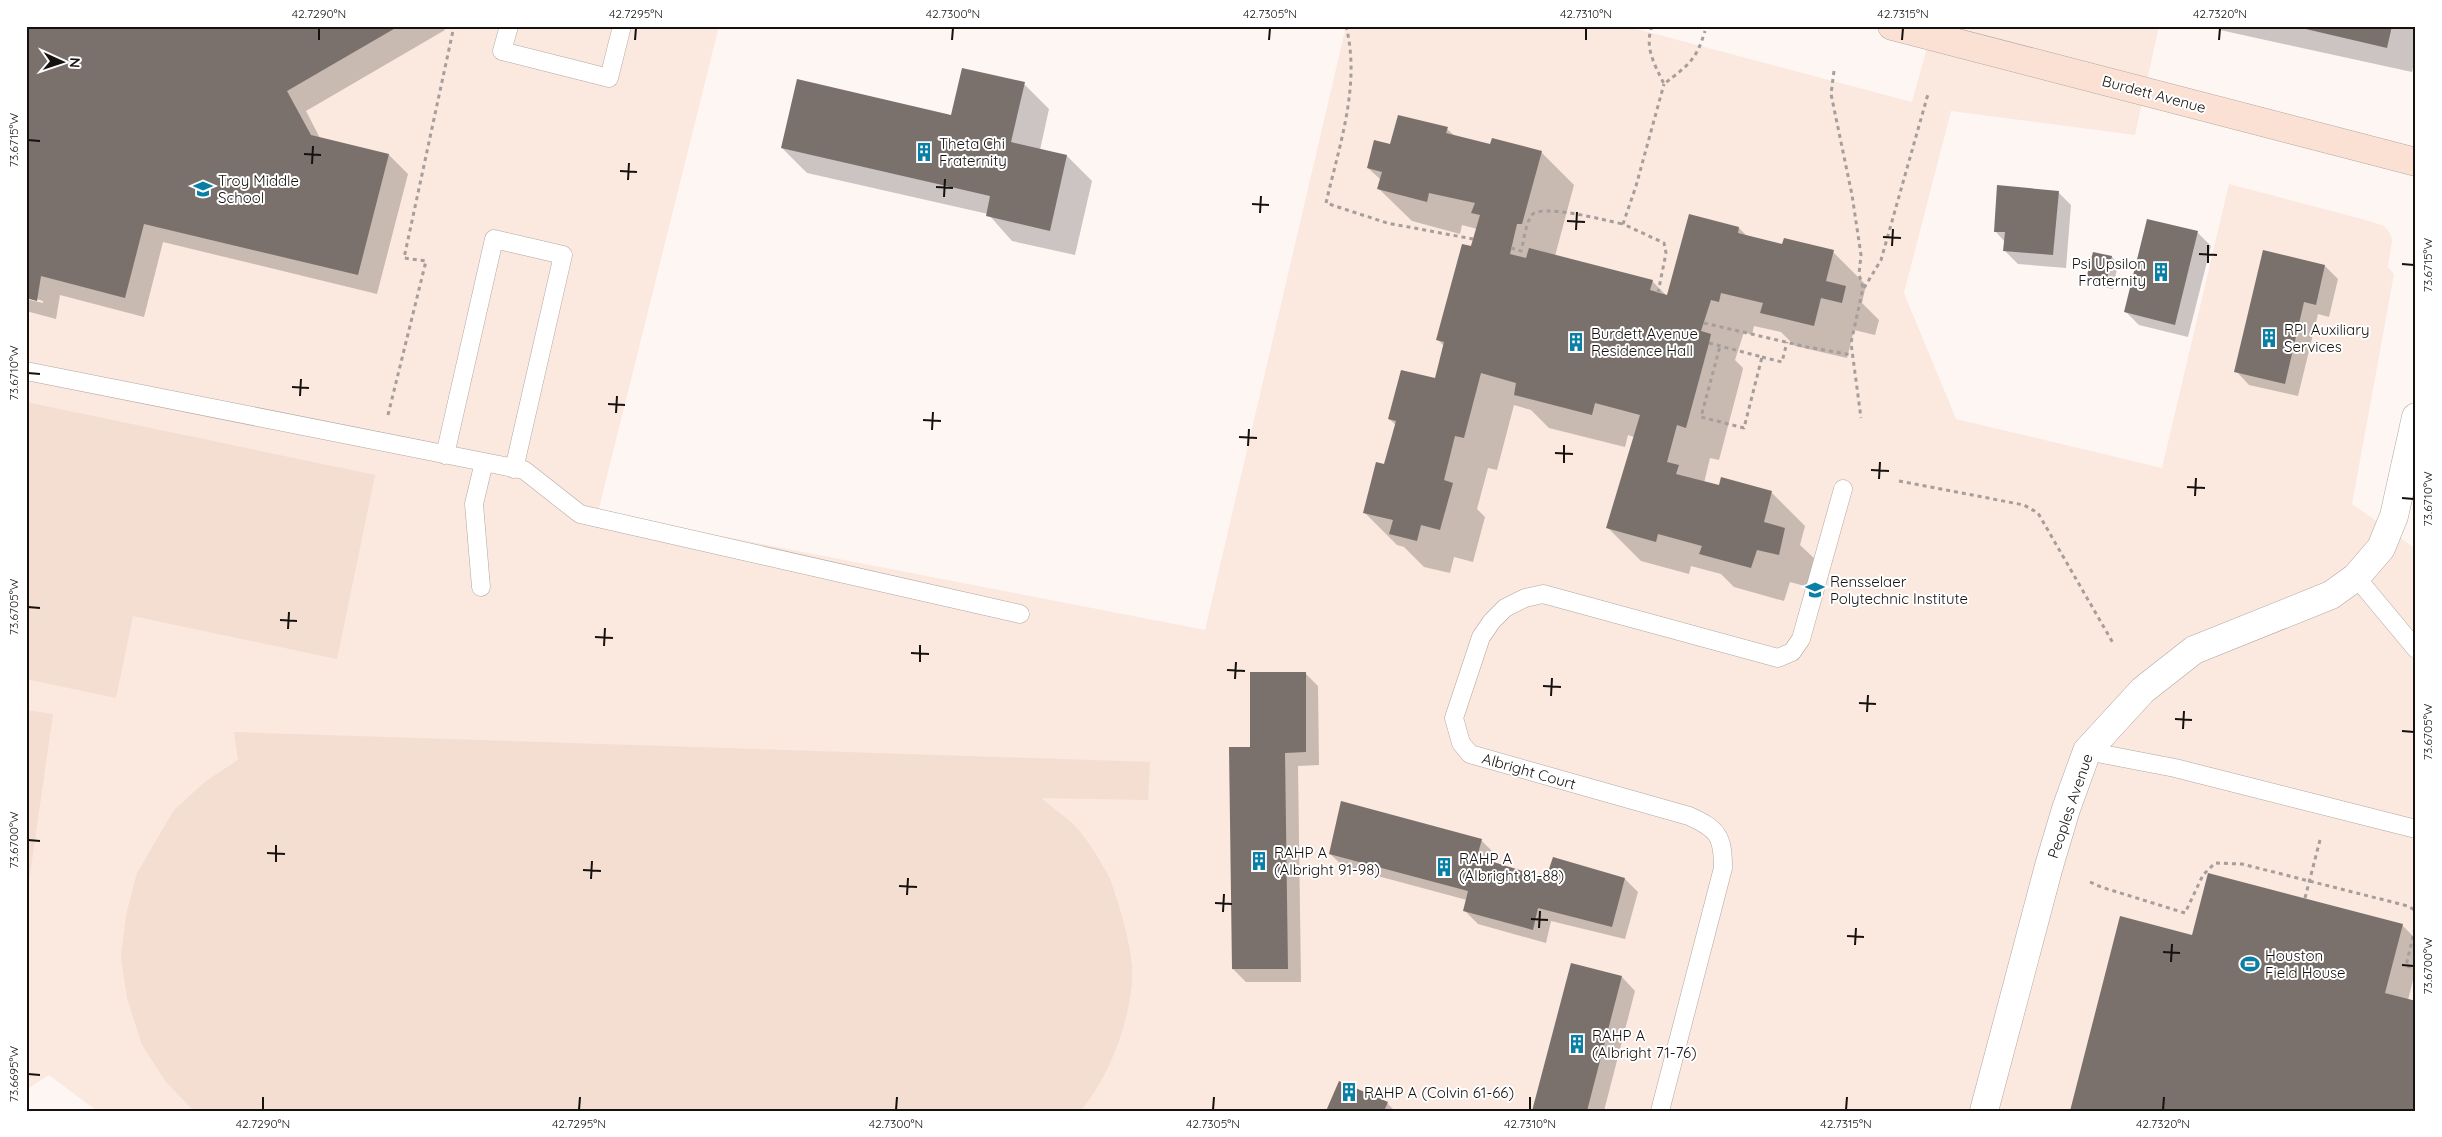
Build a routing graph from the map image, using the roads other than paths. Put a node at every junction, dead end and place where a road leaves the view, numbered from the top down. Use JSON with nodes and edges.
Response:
{"nodes":[{"id":1,"x":509,"y":26,"type":"edge"},
{"id":2,"x":622,"y":26,"type":"edge"},
{"id":3,"x":1892,"y":26,"type":"edge"},
{"id":4,"x":2416,"y":162,"type":"edge"},
{"id":5,"x":26,"y":371,"type":"edge"},
{"id":6,"x":2416,"y":417,"type":"edge"},
{"id":7,"x":445,"y":455,"type":"junction"},
{"id":8,"x":484,"y":462,"type":"junction"},
{"id":9,"x":514,"y":468,"type":"junction"},
{"id":10,"x":2409,"y":483,"type":"edge"},
{"id":11,"x":1843,"y":489,"type":"dead end"},
{"id":12,"x":2356,"y":577,"type":"junction"},
{"id":13,"x":481,"y":587,"type":"dead end"},
{"id":14,"x":1020,"y":614,"type":"dead end"},
{"id":15,"x":2416,"y":649,"type":"edge"},
{"id":16,"x":2087,"y":751,"type":"junction"},
{"id":17,"x":2416,"y":829,"type":"edge"},
{"id":18,"x":1660,"y":1111,"type":"edge"},
{"id":19,"x":1984,"y":1111,"type":"edge"}],
"edges":[{"from":1,"to":2,"type":"lane"},
{"from":3,"to":4,"type":"street","name":"Burdett Avenue"},
{"from":5,"to":7,"type":"lane"},
{"from":6,"to":10,"type":"street","name":"Peoples Avenue"},
{"from":7,"to":8,"type":"lane"},
{"from":7,"to":9,"type":"lane"},
{"from":8,"to":9,"type":"lane"},
{"from":8,"to":13,"type":"lane"},
{"from":9,"to":14,"type":"lane"},
{"from":10,"to":12,"type":"street","name":"Peoples Avenue"},
{"from":11,"to":18,"type":"lane","name":"Albright Court"},
{"from":12,"to":15,"type":"lane"},
{"from":12,"to":16,"type":"street","name":"Peoples Avenue"},
{"from":16,"to":17,"type":"lane"},
{"from":16,"to":19,"type":"street","name":"Peoples Avenue"}]}
